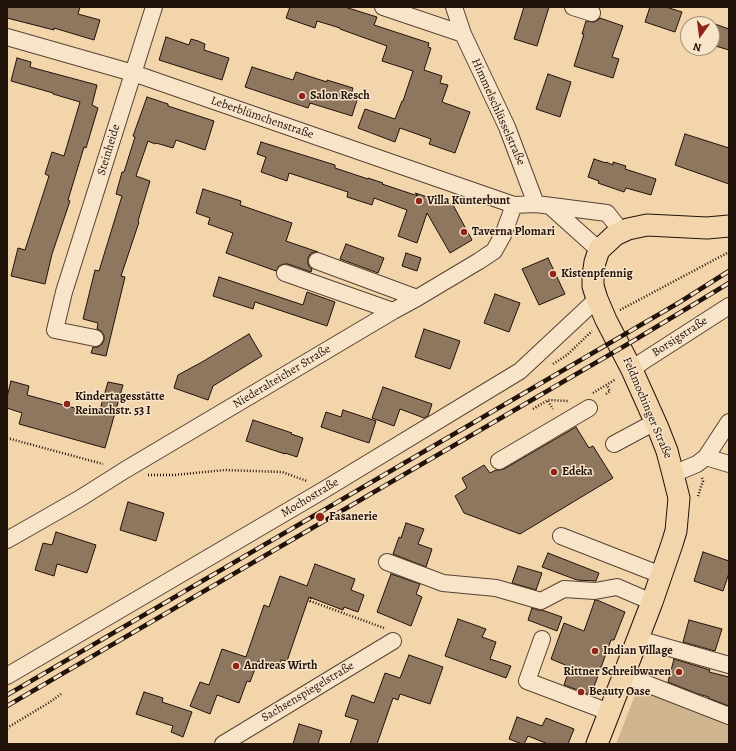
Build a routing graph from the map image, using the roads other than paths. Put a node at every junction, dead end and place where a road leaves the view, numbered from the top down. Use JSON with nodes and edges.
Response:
{"nodes":[{"id":1,"x":154,"y":7,"type":"edge"},
{"id":2,"x":383,"y":7,"type":"edge"},
{"id":3,"x":454,"y":7,"type":"edge"},
{"id":4,"x":573,"y":7,"type":"edge"},
{"id":5,"x":592,"y":13,"type":"dead end"},
{"id":6,"x":463,"y":34,"type":"junction"},
{"id":7,"x":7,"y":37,"type":"edge"},
{"id":8,"x":133,"y":73,"type":"junction"},
{"id":9,"x":514,"y":205,"type":"junction"},
{"id":10,"x":543,"y":205,"type":"junction"},
{"id":11,"x":729,"y":226,"type":"edge"},
{"id":12,"x":622,"y":232,"type":"junction"},
{"id":13,"x":599,"y":250,"type":"junction"},
{"id":14,"x":317,"y":261,"type":"dead end"},
{"id":15,"x":285,"y":273,"type":"dead end"},
{"id":16,"x":417,"y":298,"type":"junction"},
{"id":17,"x":597,"y":298,"type":"junction"},
{"id":18,"x":729,"y":306,"type":"edge"},
{"id":19,"x":393,"y":311,"type":"junction"},
{"id":20,"x":95,"y":338,"type":"dead end"},
{"id":21,"x":632,"y":370,"type":"junction"},
{"id":22,"x":589,"y":408,"type":"dead end"},
{"id":23,"x":655,"y":422,"type":"junction"},
{"id":24,"x":729,"y":422,"type":"edge"},
{"id":25,"x":614,"y":444,"type":"dead end"},
{"id":26,"x":706,"y":457,"type":"junction"},
{"id":27,"x":499,"y":461,"type":"dead end"},
{"id":28,"x":729,"y":464,"type":"edge"},
{"id":29,"x":673,"y":474,"type":"junction"},
{"id":30,"x":561,"y":536,"type":"dead end"},
{"id":31,"x":7,"y":540,"type":"edge"},
{"id":32,"x":387,"y":562,"type":"dead end"},
{"id":33,"x":661,"y":575,"type":"junction"},
{"id":34,"x":652,"y":602,"type":"junction"},
{"id":35,"x":542,"y":639,"type":"dead end"},
{"id":36,"x":638,"y":639,"type":"junction"},
{"id":37,"x":393,"y":641,"type":"road end"},
{"id":38,"x":729,"y":665,"type":"edge"},
{"id":39,"x":624,"y":675,"type":"junction"},
{"id":40,"x":7,"y":676,"type":"edge"},
{"id":41,"x":609,"y":712,"type":"junction"},
{"id":42,"x":729,"y":716,"type":"edge"},
{"id":43,"x":223,"y":744,"type":"edge"},
{"id":44,"x":597,"y":744,"type":"edge"}],
"edges":[{"from":1,"to":8,"type":"street","name":"Steinheide"},
{"from":2,"to":6,"type":"street"},
{"from":3,"to":6,"type":"street","name":"Himmelschlüsselstraße"},
{"from":4,"to":5,"type":"street"},
{"from":6,"to":10,"type":"street","name":"Himmelschlüsselstraße"},
{"from":7,"to":8,"type":"street","name":"Leberblümchenstraße"},
{"from":8,"to":9,"type":"street","name":"Leberblümchenstraße"},
{"from":8,"to":20,"type":"street","name":"Steinheide"},
{"from":9,"to":10,"type":"street"},
{"from":9,"to":16,"type":"street","name":"Niederalteicher Straße"},
{"from":10,"to":12,"type":"street"},
{"from":10,"to":13,"type":"street"},
{"from":11,"to":12,"type":"main road"},
{"from":12,"to":13,"type":"main road"},
{"from":13,"to":17,"type":"main road","name":"Feldmochinger Straße"},
{"from":14,"to":16,"type":"street"},
{"from":15,"to":19,"type":"street"},
{"from":16,"to":19,"type":"street","name":"Niederalteicher Straße"},
{"from":17,"to":21,"type":"main road","name":"Feldmochinger Straße"},
{"from":17,"to":40,"type":"street","name":"Mochostraße"},
{"from":18,"to":21,"type":"street","name":"Borsigstraße"},
{"from":19,"to":31,"type":"street","name":"Niederalteicher Straße"},
{"from":21,"to":23,"type":"main road","name":"Feldmochinger Straße"},
{"from":22,"to":27,"type":"street"},
{"from":23,"to":25,"type":"street"},
{"from":23,"to":29,"type":"main road","name":"Feldmochinger Straße"},
{"from":24,"to":26,"type":"street"},
{"from":26,"to":28,"type":"street"},
{"from":26,"to":29,"type":"street"},
{"from":29,"to":33,"type":"main road","name":"Feldmochinger Straße"},
{"from":30,"to":33,"type":"street"},
{"from":32,"to":34,"type":"street"},
{"from":33,"to":34,"type":"main road","name":"Feldmochinger Straße"},
{"from":34,"to":36,"type":"main road","name":"Feldmochinger Straße"},
{"from":35,"to":41,"type":"street"},
{"from":36,"to":38,"type":"street"},
{"from":36,"to":39,"type":"main road","name":"Feldmochinger Straße"},
{"from":37,"to":43,"type":"street","name":"Sachsenspiegelstraße"},
{"from":39,"to":41,"type":"main road","name":"Feldmochinger Straße"},
{"from":39,"to":42,"type":"street"},
{"from":41,"to":44,"type":"main road","name":"Feldmochinger Straße"}]}
